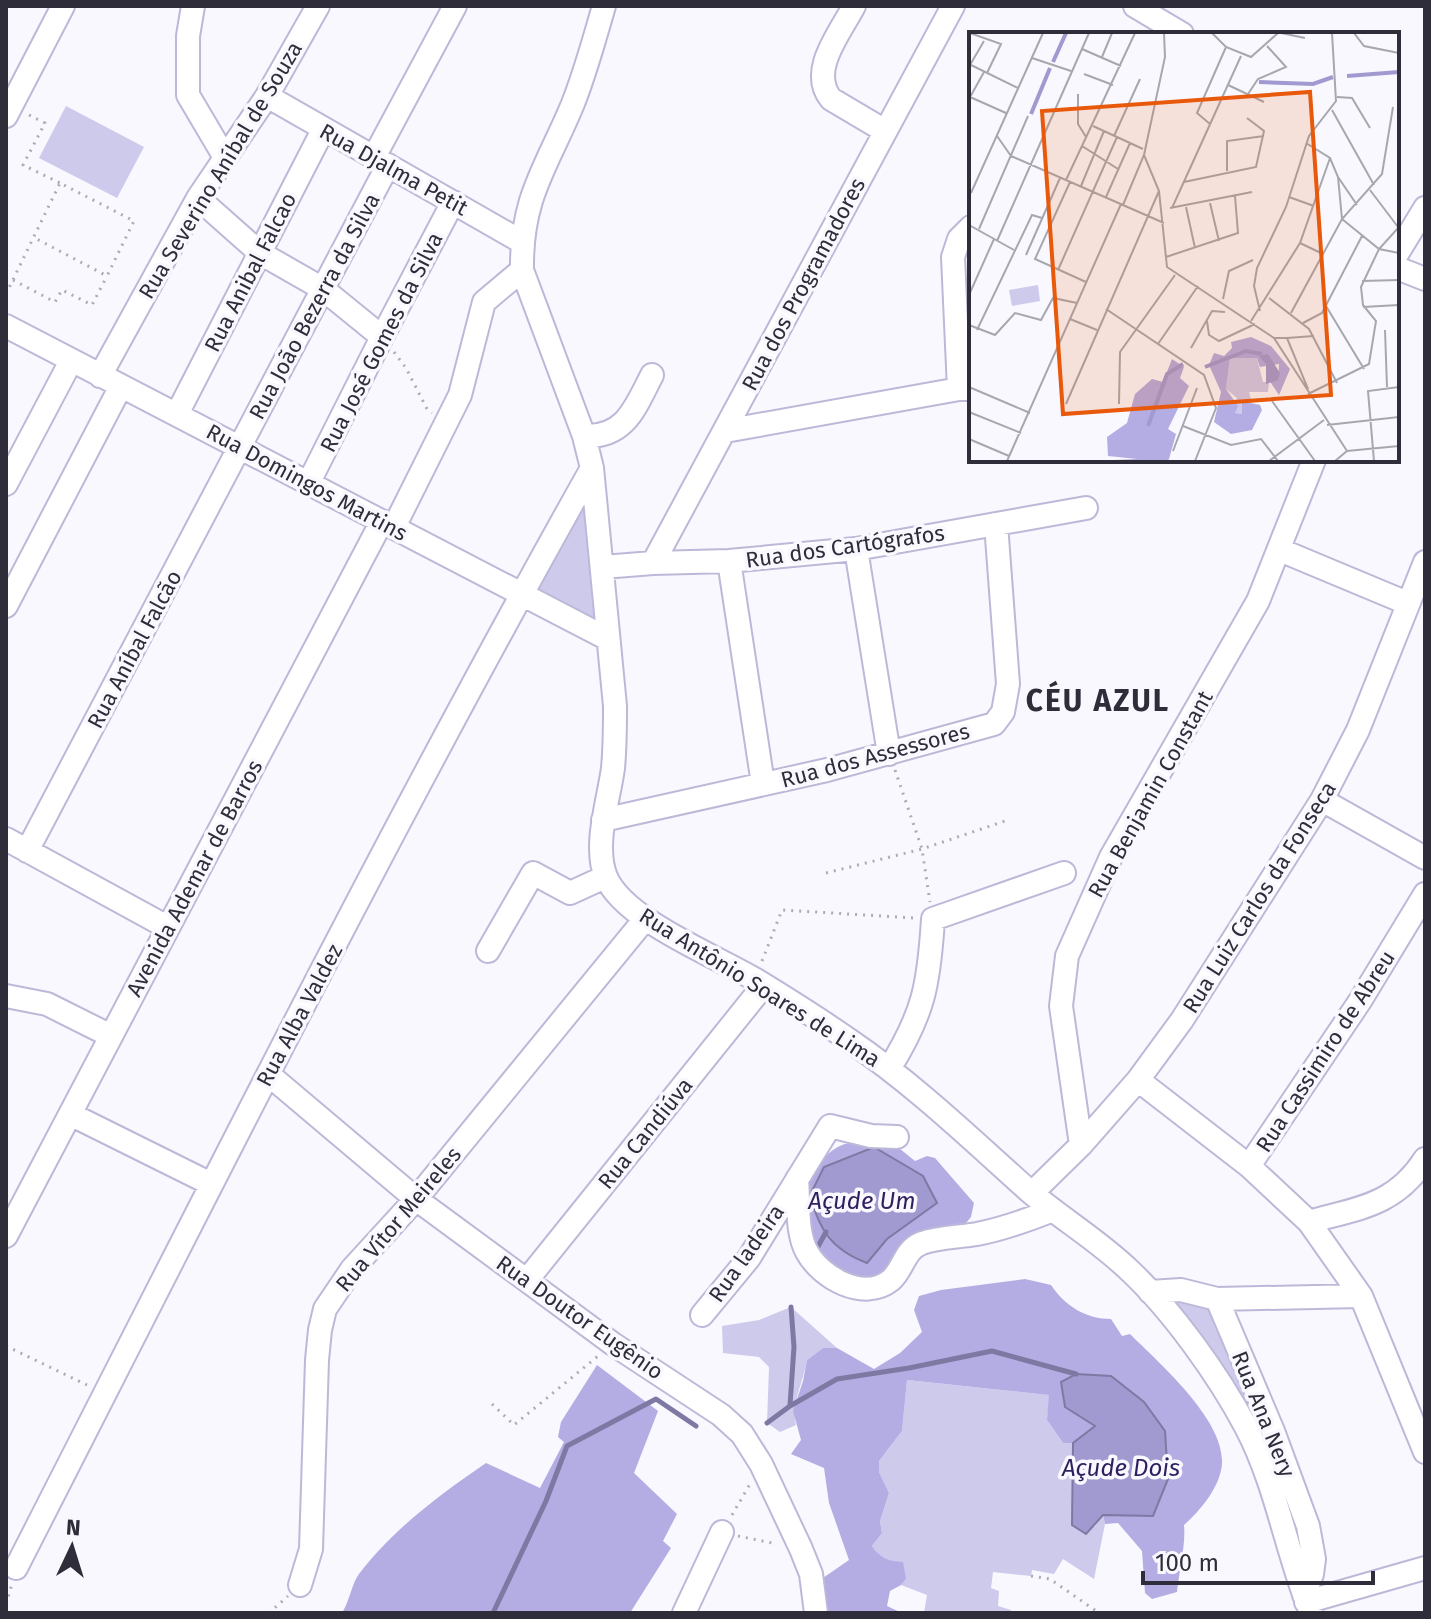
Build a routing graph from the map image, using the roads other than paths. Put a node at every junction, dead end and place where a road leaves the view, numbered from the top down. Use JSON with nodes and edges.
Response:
{"nodes":[{"id":1,"x":63,"y":6,"type":"edge"},
{"id":2,"x":193,"y":6,"type":"edge"},
{"id":3,"x":318,"y":6,"type":"edge"},
{"id":4,"x":455,"y":6,"type":"edge"},
{"id":5,"x":604,"y":6,"type":"edge"},
{"id":6,"x":854,"y":6,"type":"edge"},
{"id":7,"x":953,"y":6,"type":"edge"},
{"id":8,"x":1135,"y":6,"type":"edge"},
{"id":9,"x":1179,"y":32,"type":"edge"},
{"id":10,"x":267,"y":96,"type":"junction"},
{"id":11,"x":8,"y":111,"type":"edge"},
{"id":12,"x":323,"y":130,"type":"junction"},
{"id":13,"x":885,"y":131,"type":"junction"},
{"id":14,"x":224,"y":156,"type":"junction"},
{"id":15,"x":381,"y":161,"type":"junction"},
{"id":16,"x":198,"y":198,"type":"junction"},
{"id":17,"x":453,"y":202,"type":"junction"},
{"id":18,"x":1425,"y":208,"type":"edge"},
{"id":19,"x":965,"y":233,"type":"edge"},
{"id":20,"x":522,"y":242,"type":"junction"},
{"id":21,"x":1399,"y":251,"type":"edge"},
{"id":22,"x":260,"y":253,"type":"junction"},
{"id":23,"x":1399,"y":269,"type":"edge"},
{"id":24,"x":522,"y":270,"type":"junction"},
{"id":25,"x":1425,"y":279,"type":"edge"},
{"id":26,"x":323,"y":289,"type":"junction"},
{"id":27,"x":6,"y":326,"type":"edge"},
{"id":28,"x":382,"y":337,"type":"junction"},
{"id":29,"x":71,"y":361,"type":"junction"},
{"id":30,"x":652,"y":375,"type":"dead end"},
{"id":31,"x":100,"y":376,"type":"junction"},
{"id":32,"x":121,"y":386,"type":"junction"},
{"id":33,"x":965,"y":389,"type":"edge"},
{"id":34,"x":177,"y":414,"type":"junction"},
{"id":35,"x":725,"y":431,"type":"junction"},
{"id":36,"x":584,"y":436,"type":"junction"},
{"id":37,"x":240,"y":447,"type":"junction"},
{"id":38,"x":1313,"y":462,"type":"edge"},
{"id":39,"x":592,"y":468,"type":"junction"},
{"id":40,"x":309,"y":482,"type":"junction"},
{"id":41,"x":6,"y":484,"type":"edge"},
{"id":42,"x":1086,"y":508,"type":"dead end"},
{"id":43,"x":388,"y":524,"type":"junction"},
{"id":44,"x":996,"y":524,"type":"junction"},
{"id":45,"x":856,"y":549,"type":"junction"},
{"id":46,"x":1280,"y":550,"type":"junction"},
{"id":47,"x":729,"y":561,"type":"junction"},
{"id":48,"x":1425,"y":562,"type":"edge"},
{"id":49,"x":653,"y":563,"type":"junction"},
{"id":50,"x":603,"y":567,"type":"junction"},
{"id":51,"x":521,"y":593,"type":"junction"},
{"id":52,"x":1407,"y":603,"type":"junction"},
{"id":53,"x":6,"y":606,"type":"edge"},
{"id":54,"x":608,"y":639,"type":"junction"},
{"id":55,"x":889,"y":754,"type":"junction"},
{"id":56,"x":763,"y":784,"type":"junction"},
{"id":57,"x":1322,"y":800,"type":"junction"},
{"id":58,"x":603,"y":820,"type":"junction"},
{"id":59,"x":6,"y":839,"type":"edge"},
{"id":60,"x":27,"y":851,"type":"junction"},
{"id":61,"x":1425,"y":858,"type":"edge"},
{"id":62,"x":1064,"y":873,"type":"dead end"},
{"id":63,"x":605,"y":877,"type":"junction"},
{"id":64,"x":1425,"y":894,"type":"edge"},
{"id":65,"x":645,"y":919,"type":"junction"},
{"id":66,"x":167,"y":927,"type":"junction"},
{"id":67,"x":488,"y":951,"type":"dead end"},
{"id":68,"x":760,"y":983,"type":"junction"},
{"id":69,"x":6,"y":996,"type":"edge"},
{"id":70,"x":111,"y":1036,"type":"junction"},
{"id":71,"x":889,"y":1069,"type":"junction"},
{"id":72,"x":268,"y":1074,"type":"junction"},
{"id":73,"x":1138,"y":1080,"type":"junction"},
{"id":74,"x":72,"y":1115,"type":"junction"},
{"id":75,"x":897,"y":1137,"type":"dead end"},
{"id":76,"x":1081,"y":1145,"type":"junction"},
{"id":77,"x":1425,"y":1159,"type":"edge"},
{"id":78,"x":1249,"y":1166,"type":"junction"},
{"id":79,"x":797,"y":1179,"type":"junction"},
{"id":80,"x":211,"y":1184,"type":"junction"},
{"id":81,"x":1032,"y":1193,"type":"junction"},
{"id":82,"x":416,"y":1199,"type":"junction"},
{"id":83,"x":1053,"y":1210,"type":"junction"},
{"id":84,"x":1309,"y":1222,"type":"junction"},
{"id":85,"x":6,"y":1236,"type":"edge"},
{"id":86,"x":527,"y":1280,"type":"junction"},
{"id":87,"x":1150,"y":1292,"type":"junction"},
{"id":88,"x":1361,"y":1296,"type":"junction"},
{"id":89,"x":1217,"y":1299,"type":"junction"},
{"id":90,"x":702,"y":1315,"type":"dead end"},
{"id":91,"x":1425,"y":1452,"type":"edge"},
{"id":92,"x":722,"y":1532,"type":"road end"},
{"id":93,"x":16,"y":1568,"type":"dead end"},
{"id":94,"x":1425,"y":1568,"type":"edge"},
{"id":95,"x":300,"y":1585,"type":"road end"},
{"id":96,"x":1307,"y":1604,"type":"edge"},
{"id":97,"x":684,"y":1613,"type":"edge"},
{"id":98,"x":816,"y":1613,"type":"edge"}],
"edges":[{"from":1,"to":11,"type":"street"},
{"from":2,"to":14,"type":"street"},
{"from":3,"to":10,"type":"street","name":"Rua Severino Aníbal de Souza"},
{"from":4,"to":15,"type":"street","name":"Rua João Bezerra da Silva"},
{"from":5,"to":20,"type":"street"},
{"from":6,"to":13,"type":"street"},
{"from":7,"to":13,"type":"street","name":"Rua dos Programadores"},
{"from":8,"to":9,"type":"street"},
{"from":10,"to":12,"type":"street","name":"Rua Djalma Petit"},
{"from":10,"to":14,"type":"street","name":"Rua Severino Aníbal de Souza"},
{"from":12,"to":15,"type":"street","name":"Rua Djalma Petit"},
{"from":12,"to":22,"type":"street","name":"Rua Anibal Falcao"},
{"from":13,"to":35,"type":"street","name":"Rua dos Programadores"},
{"from":14,"to":16,"type":"street","name":"Rua Severino Aníbal de Souza"},
{"from":15,"to":17,"type":"street","name":"Rua Djalma Petit"},
{"from":15,"to":26,"type":"street","name":"Rua João Bezerra da Silva"},
{"from":16,"to":22,"type":"street"},
{"from":16,"to":31,"type":"street","name":"Rua Severino Aníbal de Souza"},
{"from":17,"to":20,"type":"street","name":"Rua Djalma Petit"},
{"from":17,"to":28,"type":"street","name":"Rua José Gomes da Silva"},
{"from":18,"to":21,"type":"street"},
{"from":19,"to":33,"type":"street"},
{"from":20,"to":24,"type":"street"},
{"from":22,"to":26,"type":"street"},
{"from":22,"to":34,"type":"street","name":"Rua Anibal Falcao"},
{"from":23,"to":25,"type":"street"},
{"from":24,"to":36,"type":"street"},
{"from":24,"to":43,"type":"street","name":"Avenida Ademar de Barros"},
{"from":26,"to":28,"type":"street"},
{"from":26,"to":37,"type":"street","name":"Rua João Bezerra da Silva"},
{"from":27,"to":29,"type":"street","name":"Rua Domingos Martins"},
{"from":28,"to":40,"type":"street","name":"Rua José Gomes da Silva"},
{"from":29,"to":31,"type":"street","name":"Rua Domingos Martins"},
{"from":29,"to":41,"type":"street"},
{"from":30,"to":36,"type":"street"},
{"from":31,"to":32,"type":"street","name":"Rua Domingos Martins"},
{"from":32,"to":34,"type":"street","name":"Rua Domingos Martins"},
{"from":32,"to":53,"type":"street"},
{"from":33,"to":35,"type":"street"},
{"from":34,"to":37,"type":"street","name":"Rua Domingos Martins"},
{"from":35,"to":49,"type":"street","name":"Rua dos Programadores"},
{"from":36,"to":39,"type":"street"},
{"from":37,"to":40,"type":"street","name":"Rua Domingos Martins"},
{"from":37,"to":60,"type":"street","name":"Rua Aníbal Falcão"},
{"from":38,"to":46,"type":"street","name":"Rua Benjamin Constant"},
{"from":39,"to":50,"type":"street"},
{"from":39,"to":51,"type":"street","name":"Rua Alba Valdez"},
{"from":40,"to":43,"type":"street","name":"Rua Domingos Martins"},
{"from":42,"to":44,"type":"street","name":"Rua dos Cartógrafos"},
{"from":43,"to":51,"type":"street","name":"Rua Domingos Martins"},
{"from":43,"to":66,"type":"street","name":"Avenida Ademar de Barros"},
{"from":44,"to":45,"type":"street","name":"Rua dos Cartógrafos"},
{"from":44,"to":55,"type":"street","name":"Rua dos Assessores"},
{"from":45,"to":47,"type":"street","name":"Rua dos Cartógrafos"},
{"from":45,"to":55,"type":"street"},
{"from":46,"to":52,"type":"street"},
{"from":46,"to":76,"type":"street","name":"Rua Benjamin Constant"},
{"from":47,"to":49,"type":"street","name":"Rua dos Cartógrafos"},
{"from":47,"to":56,"type":"street"},
{"from":48,"to":52,"type":"street","name":"Rua Luiz Carlos da Fonseca"},
{"from":49,"to":50,"type":"street","name":"Rua dos Cartógrafos"},
{"from":50,"to":54,"type":"street"},
{"from":51,"to":54,"type":"street","name":"Rua Domingos Martins"},
{"from":51,"to":72,"type":"street","name":"Rua Alba Valdez"},
{"from":52,"to":57,"type":"street","name":"Rua Luiz Carlos da Fonseca"},
{"from":54,"to":58,"type":"street"},
{"from":55,"to":56,"type":"street","name":"Rua dos Assessores"},
{"from":56,"to":58,"type":"street","name":"Rua dos Assessores"},
{"from":57,"to":61,"type":"street"},
{"from":57,"to":73,"type":"street","name":"Rua Luiz Carlos da Fonseca"},
{"from":58,"to":63,"type":"street"},
{"from":59,"to":60,"type":"street"},
{"from":60,"to":66,"type":"street"},
{"from":62,"to":71,"type":"street"},
{"from":63,"to":65,"type":"street","name":"Rua Antônio Soares de Lima"},
{"from":63,"to":67,"type":"street"},
{"from":64,"to":78,"type":"street","name":"Rua Cassimiro de Abreu"},
{"from":65,"to":68,"type":"street","name":"Rua Antônio Soares de Lima"},
{"from":65,"to":82,"type":"street","name":"Rua Vítor Meireles"},
{"from":66,"to":70,"type":"street","name":"Avenida Ademar de Barros"},
{"from":68,"to":71,"type":"street","name":"Rua Antônio Soares de Lima"},
{"from":68,"to":86,"type":"street","name":"Rua Candiúva"},
{"from":69,"to":70,"type":"street"},
{"from":70,"to":74,"type":"street","name":"Avenida Ademar de Barros"},
{"from":71,"to":81,"type":"street","name":"Rua Antônio Soares de Lima"},
{"from":72,"to":80,"type":"street","name":"Rua Alba Valdez"},
{"from":72,"to":82,"type":"street","name":"Rua Doutor Eugênio"},
{"from":73,"to":76,"type":"street","name":"Rua Luiz Carlos da Fonseca"},
{"from":73,"to":78,"type":"street"},
{"from":74,"to":80,"type":"street"},
{"from":74,"to":85,"type":"street","name":"Avenida Ademar de Barros"},
{"from":75,"to":79,"type":"street","name":"Rua ladeira"},
{"from":76,"to":81,"type":"street","name":"Rua Luiz Carlos da Fonseca"},
{"from":77,"to":84,"type":"street"},
{"from":78,"to":84,"type":"street"},
{"from":79,"to":83,"type":"street"},
{"from":79,"to":90,"type":"street","name":"Rua ladeira"},
{"from":80,"to":93,"type":"street","name":"Rua Alba Valdez"},
{"from":81,"to":83,"type":"street","name":"Rua Antônio Soares de Lima"},
{"from":82,"to":86,"type":"street","name":"Rua Doutor Eugênio"},
{"from":82,"to":95,"type":"street","name":"Rua Vítor Meireles"},
{"from":83,"to":87,"type":"street","name":"Rua Antônio Soares de Lima"},
{"from":84,"to":88,"type":"street"},
{"from":86,"to":98,"type":"street","name":"Rua Doutor Eugênio"},
{"from":87,"to":89,"type":"street"},
{"from":87,"to":96,"type":"street","name":"Rua Antônio Soares de Lima"},
{"from":88,"to":89,"type":"street"},
{"from":88,"to":91,"type":"street"},
{"from":89,"to":96,"type":"street","name":"Rua Ana Nery"},
{"from":92,"to":97,"type":"street"},
{"from":94,"to":96,"type":"street"}]}
